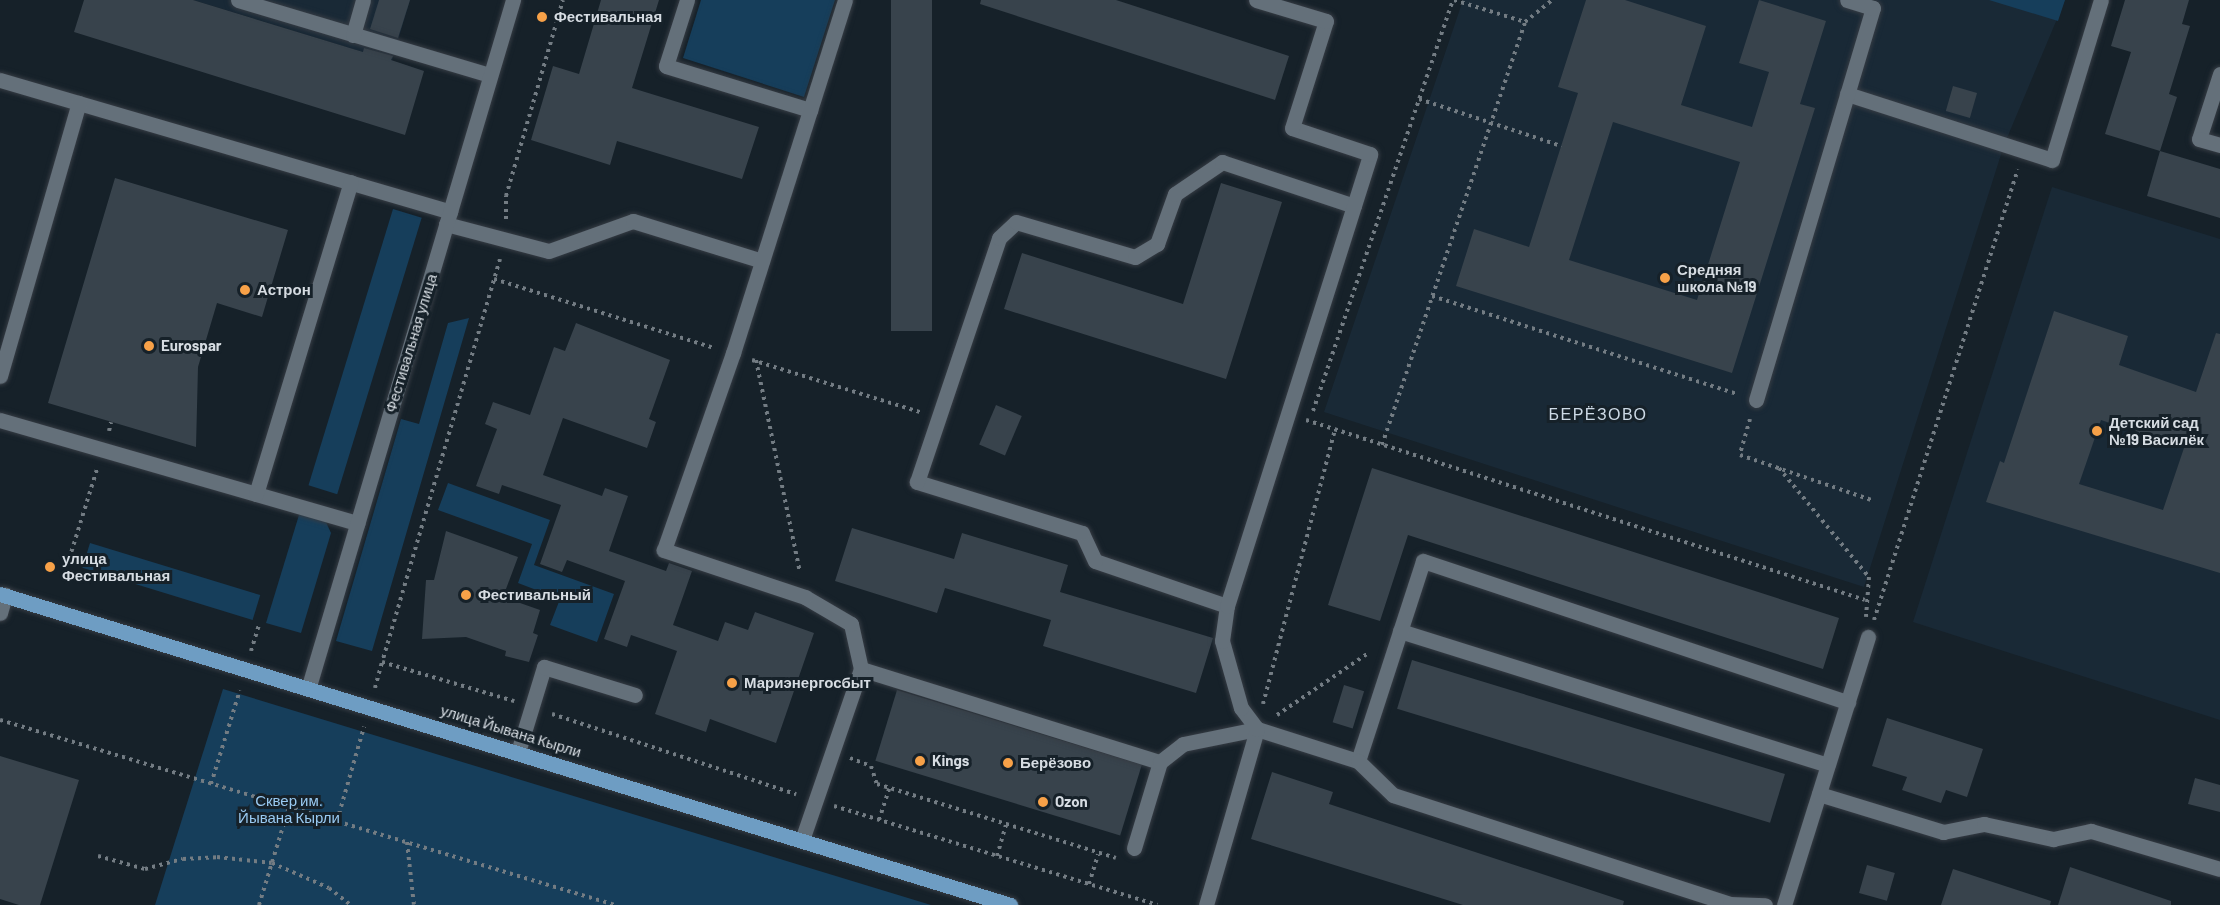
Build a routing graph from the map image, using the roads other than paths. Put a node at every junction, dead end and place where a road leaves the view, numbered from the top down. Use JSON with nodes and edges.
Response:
{"nodes":[{"id":1,"x":238,"y":0,"type":"edge"},
{"id":2,"x":363,"y":0,"type":"edge"},
{"id":3,"x":513,"y":0,"type":"edge"},
{"id":4,"x":687,"y":0,"type":"edge"},
{"id":5,"x":845,"y":0,"type":"edge"},
{"id":6,"x":1256,"y":0,"type":"edge"},
{"id":7,"x":1847,"y":0,"type":"edge"},
{"id":8,"x":2101,"y":0,"type":"edge"},
{"id":9,"x":273,"y":5,"type":"edge"},
{"id":10,"x":353,"y":35,"type":"junction"},
{"id":11,"x":2220,"y":74,"type":"edge"},
{"id":12,"x":490,"y":75,"type":"junction"},
{"id":13,"x":0,"y":80,"type":"edge"},
{"id":14,"x":1847,"y":94,"type":"junction"},
{"id":15,"x":79,"y":103,"type":"junction"},
{"id":16,"x":810,"y":110,"type":"junction"},
{"id":17,"x":2220,"y":145,"type":"edge"},
{"id":18,"x":351,"y":182,"type":"junction"},
{"id":19,"x":1354,"y":206,"type":"junction"},
{"id":20,"x":448,"y":218,"type":"junction"},
{"id":21,"x":762,"y":261,"type":"junction"},
{"id":22,"x":0,"y":376,"type":"edge"},
{"id":23,"x":1756,"y":400,"type":"road end"},
{"id":24,"x":0,"y":420,"type":"edge"},
{"id":25,"x":256,"y":494,"type":"junction"},
{"id":26,"x":357,"y":523,"type":"junction"},
{"id":27,"x":3,"y":595,"type":"edge"},
{"id":28,"x":1227,"y":606,"type":"junction"},
{"id":29,"x":0,"y":613,"type":"edge"},
{"id":30,"x":1400,"y":631,"type":"junction"},
{"id":31,"x":1868,"y":637,"type":"road end"},
{"id":32,"x":861,"y":669,"type":"junction"},
{"id":33,"x":309,"y":686,"type":"junction"},
{"id":34,"x":635,"y":695,"type":"dead end"},
{"id":35,"x":1848,"y":702,"type":"junction"},
{"id":36,"x":1257,"y":729,"type":"junction"},
{"id":37,"x":518,"y":752,"type":"junction"},
{"id":38,"x":1358,"y":761,"type":"junction"},
{"id":39,"x":1160,"y":762,"type":"junction"},
{"id":40,"x":1828,"y":765,"type":"junction"},
{"id":41,"x":1819,"y":794,"type":"junction"},
{"id":42,"x":802,"y":840,"type":"junction"},
{"id":43,"x":1134,"y":848,"type":"road end"},
{"id":44,"x":2220,"y":869,"type":"edge"},
{"id":45,"x":1010,"y":905,"type":"edge"},
{"id":46,"x":1206,"y":905,"type":"edge"},
{"id":47,"x":1765,"y":905,"type":"edge"},
{"id":48,"x":1784,"y":905,"type":"edge"}],
"edges":[{"from":1,"to":9,"type":"street"},
{"from":2,"to":10,"type":"street"},
{"from":3,"to":12,"type":"street","name":"Фестивальная улица"},
{"from":4,"to":16,"type":"street"},
{"from":5,"to":16,"type":"street"},
{"from":6,"to":19,"type":"street"},
{"from":7,"to":14,"type":"street"},
{"from":8,"to":14,"type":"street"},
{"from":9,"to":10,"type":"street"},
{"from":10,"to":12,"type":"street"},
{"from":11,"to":17,"type":"street"},
{"from":12,"to":20,"type":"street","name":"Фестивальная улица"},
{"from":13,"to":15,"type":"street"},
{"from":14,"to":23,"type":"street"},
{"from":15,"to":18,"type":"street"},
{"from":15,"to":22,"type":"street"},
{"from":16,"to":21,"type":"street"},
{"from":18,"to":20,"type":"street"},
{"from":18,"to":25,"type":"street"},
{"from":19,"to":28,"type":"street"},
{"from":19,"to":28,"type":"street"},
{"from":20,"to":21,"type":"street"},
{"from":20,"to":26,"type":"street","name":"Фестивальная улица"},
{"from":21,"to":32,"type":"street"},
{"from":24,"to":25,"type":"street"},
{"from":25,"to":26,"type":"street"},
{"from":26,"to":33,"type":"street","name":"Фестивальная улица"},
{"from":27,"to":29,"type":"street"},
{"from":27,"to":33,"type":"main road","name":"улица Йывана Кырли"},
{"from":28,"to":36,"type":"street"},
{"from":30,"to":35,"type":"street"},
{"from":30,"to":38,"type":"street"},
{"from":30,"to":40,"type":"street"},
{"from":31,"to":35,"type":"street"},
{"from":32,"to":39,"type":"street"},
{"from":32,"to":42,"type":"street"},
{"from":33,"to":37,"type":"main road","name":"улица Йывана Кырли"},
{"from":34,"to":37,"type":"street"},
{"from":35,"to":40,"type":"street"},
{"from":36,"to":38,"type":"street"},
{"from":36,"to":39,"type":"street"},
{"from":36,"to":46,"type":"street"},
{"from":37,"to":42,"type":"main road","name":"улица Йывана Кырли"},
{"from":38,"to":47,"type":"street"},
{"from":39,"to":43,"type":"street"},
{"from":40,"to":41,"type":"street"},
{"from":41,"to":44,"type":"street"},
{"from":41,"to":48,"type":"street"},
{"from":42,"to":45,"type":"main road","name":"улица Йывана Кырли"}]}
